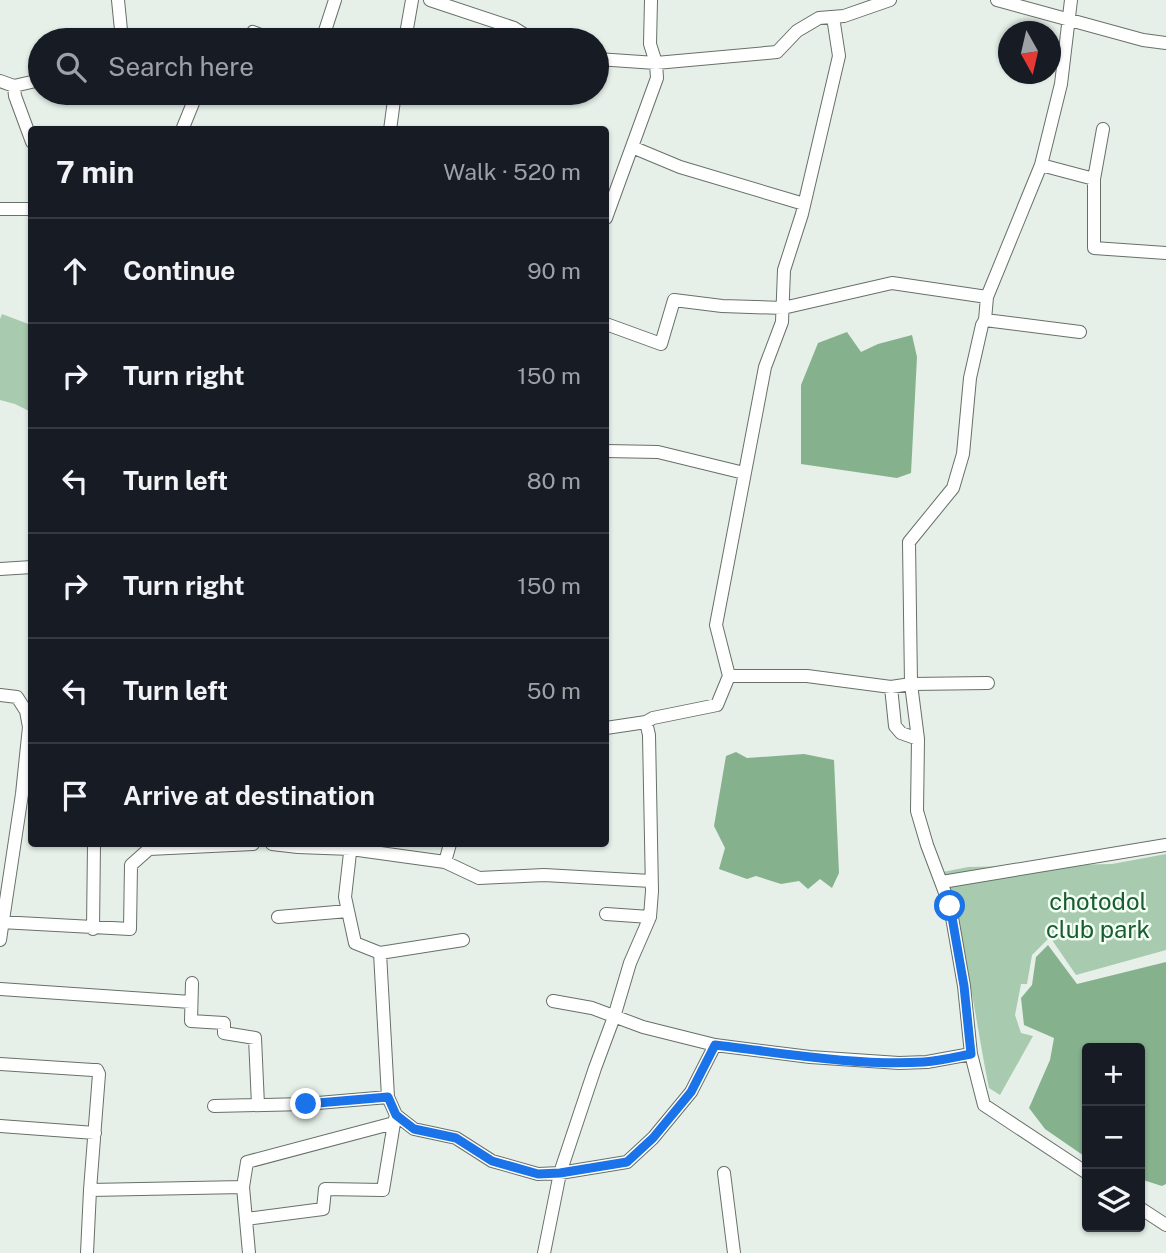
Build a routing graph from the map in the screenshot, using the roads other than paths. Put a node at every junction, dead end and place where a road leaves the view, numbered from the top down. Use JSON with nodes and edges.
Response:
{"nodes":[{"id":1,"x":118,"y":0,"type":"edge"},
{"id":2,"x":335,"y":0,"type":"edge"},
{"id":3,"x":412,"y":0,"type":"edge"},
{"id":4,"x":430,"y":0,"type":"edge"},
{"id":5,"x":651,"y":0,"type":"edge"},
{"id":6,"x":890,"y":0,"type":"edge"},
{"id":7,"x":997,"y":0,"type":"edge"},
{"id":8,"x":1072,"y":0,"type":"edge"},
{"id":9,"x":833,"y":17,"type":"junction"},
{"id":10,"x":1069,"y":21,"type":"junction"},
{"id":11,"x":121,"y":28,"type":"edge"},
{"id":12,"x":326,"y":28,"type":"edge"},
{"id":13,"x":407,"y":28,"type":"edge"},
{"id":14,"x":514,"y":28,"type":"edge"},
{"id":15,"x":1166,"y":43,"type":"edge"},
{"id":16,"x":609,"y":60,"type":"edge"},
{"id":17,"x":656,"y":63,"type":"junction"},
{"id":18,"x":0,"y":81,"type":"edge"},
{"id":19,"x":28,"y":83,"type":"edge"},
{"id":20,"x":14,"y":86,"type":"junction"},
{"id":21,"x":192,"y":105,"type":"edge"},
{"id":22,"x":393,"y":105,"type":"edge"},
{"id":23,"x":184,"y":126,"type":"edge"},
{"id":24,"x":391,"y":126,"type":"edge"},
{"id":25,"x":1102,"y":129,"type":"dead end"},
{"id":26,"x":28,"y":131,"type":"edge"},
{"id":27,"x":632,"y":147,"type":"junction"},
{"id":28,"x":1041,"y":165,"type":"junction"},
{"id":29,"x":1094,"y":179,"type":"junction"},
{"id":30,"x":804,"y":204,"type":"junction"},
{"id":31,"x":0,"y":209,"type":"edge"},
{"id":32,"x":28,"y":209,"type":"edge"},
{"id":33,"x":609,"y":210,"type":"edge"},
{"id":34,"x":1166,"y":253,"type":"edge"},
{"id":35,"x":986,"y":297,"type":"junction"},
{"id":36,"x":783,"y":308,"type":"junction"},
{"id":37,"x":985,"y":320,"type":"junction"},
{"id":38,"x":609,"y":325,"type":"edge"},
{"id":39,"x":1080,"y":332,"type":"dead end"},
{"id":40,"x":609,"y":451,"type":"edge"},
{"id":41,"x":744,"y":473,"type":"junction"},
{"id":42,"x":28,"y":567,"type":"edge"},
{"id":43,"x":0,"y":569,"type":"edge"},
{"id":44,"x":729,"y":676,"type":"junction"},
{"id":45,"x":988,"y":683,"type":"dead end"},
{"id":46,"x":911,"y":684,"type":"junction"},
{"id":47,"x":891,"y":687,"type":"junction"},
{"id":48,"x":0,"y":695,"type":"edge"},
{"id":49,"x":28,"y":722,"type":"edge"},
{"id":50,"x":646,"y":722,"type":"junction"},
{"id":51,"x":609,"y":728,"type":"edge"},
{"id":52,"x":918,"y":738,"type":"junction"},
{"id":53,"x":28,"y":760,"type":"edge"},
{"id":54,"x":27,"y":794,"type":"edge"},
{"id":55,"x":1166,"y":845,"type":"edge"},
{"id":56,"x":94,"y":847,"type":"edge"},
{"id":57,"x":191,"y":847,"type":"edge"},
{"id":58,"x":351,"y":847,"type":"edge"},
{"id":59,"x":357,"y":847,"type":"edge"},
{"id":60,"x":449,"y":847,"type":"edge"},
{"id":61,"x":445,"y":862,"type":"junction"},
{"id":62,"x":650,"y":881,"type":"junction"},
{"id":63,"x":942,"y":882,"type":"junction"},
{"id":64,"x":348,"y":911,"type":"junction"},
{"id":65,"x":606,"y":915,"type":"dead end"},
{"id":66,"x":278,"y":917,"type":"dead end"},
{"id":67,"x":650,"y":917,"type":"junction"},
{"id":68,"x":1,"y":923,"type":"edge"},
{"id":69,"x":93,"y":929,"type":"junction"},
{"id":70,"x":0,"y":940,"type":"edge"},
{"id":71,"x":463,"y":940,"type":"dead end"},
{"id":72,"x":380,"y":953,"type":"junction"},
{"id":73,"x":192,"y":983,"type":"dead end"},
{"id":74,"x":0,"y":989,"type":"edge"},
{"id":75,"x":553,"y":1001,"type":"dead end"},
{"id":76,"x":191,"y":1002,"type":"junction"},
{"id":77,"x":614,"y":1017,"type":"junction"},
{"id":78,"x":715,"y":1045,"type":"junction"},
{"id":79,"x":971,"y":1054,"type":"junction"},
{"id":80,"x":0,"y":1064,"type":"edge"},
{"id":81,"x":388,"y":1097,"type":"junction"},
{"id":82,"x":258,"y":1105,"type":"junction"},
{"id":83,"x":214,"y":1106,"type":"dead end"},
{"id":84,"x":395,"y":1119,"type":"junction"},
{"id":85,"x":0,"y":1126,"type":"edge"},
{"id":86,"x":95,"y":1133,"type":"junction"},
{"id":87,"x":1082,"y":1170,"type":"edge"},
{"id":88,"x":560,"y":1173,"type":"junction"},
{"id":89,"x":724,"y":1173,"type":"dead end"},
{"id":90,"x":243,"y":1186,"type":"junction"},
{"id":91,"x":89,"y":1190,"type":"junction"},
{"id":92,"x":1145,"y":1211,"type":"edge"},
{"id":93,"x":246,"y":1219,"type":"junction"},
{"id":94,"x":1166,"y":1225,"type":"edge"},
{"id":95,"x":87,"y":1253,"type":"edge"},
{"id":96,"x":249,"y":1253,"type":"edge"},
{"id":97,"x":544,"y":1253,"type":"edge"},
{"id":98,"x":734,"y":1253,"type":"edge"}],
"edges":[{"from":1,"to":11,"type":"street"},
{"from":2,"to":12,"type":"street"},
{"from":3,"to":13,"type":"street"},
{"from":4,"to":14,"type":"street"},
{"from":5,"to":17,"type":"street"},
{"from":6,"to":9,"type":"street"},
{"from":7,"to":10,"type":"street"},
{"from":8,"to":10,"type":"street"},
{"from":9,"to":17,"type":"street"},
{"from":9,"to":30,"type":"street"},
{"from":10,"to":15,"type":"street"},
{"from":10,"to":28,"type":"street"},
{"from":16,"to":17,"type":"street"},
{"from":17,"to":27,"type":"street"},
{"from":18,"to":20,"type":"street"},
{"from":19,"to":20,"type":"street"},
{"from":20,"to":26,"type":"street"},
{"from":21,"to":23,"type":"street"},
{"from":22,"to":24,"type":"street"},
{"from":25,"to":29,"type":"street"},
{"from":27,"to":30,"type":"street"},
{"from":27,"to":33,"type":"street"},
{"from":28,"to":29,"type":"street"},
{"from":28,"to":35,"type":"street"},
{"from":29,"to":34,"type":"street"},
{"from":30,"to":36,"type":"street"},
{"from":31,"to":32,"type":"street"},
{"from":35,"to":36,"type":"street"},
{"from":35,"to":37,"type":"street"},
{"from":36,"to":38,"type":"street"},
{"from":36,"to":41,"type":"street"},
{"from":37,"to":39,"type":"street"},
{"from":37,"to":46,"type":"street"},
{"from":40,"to":41,"type":"street"},
{"from":41,"to":44,"type":"street"},
{"from":42,"to":43,"type":"street"},
{"from":44,"to":47,"type":"street"},
{"from":44,"to":50,"type":"street"},
{"from":45,"to":46,"type":"street"},
{"from":46,"to":47,"type":"street"},
{"from":46,"to":52,"type":"street"},
{"from":47,"to":52,"type":"street"},
{"from":48,"to":49,"type":"street"},
{"from":50,"to":51,"type":"street"},
{"from":50,"to":62,"type":"street"},
{"from":52,"to":63,"type":"street"},
{"from":53,"to":54,"type":"street"},
{"from":54,"to":68,"type":"street"},
{"from":55,"to":63,"type":"street"},
{"from":56,"to":69,"type":"street"},
{"from":57,"to":69,"type":"street"},
{"from":58,"to":64,"type":"street"},
{"from":59,"to":61,"type":"street"},
{"from":60,"to":61,"type":"street"},
{"from":61,"to":62,"type":"street"},
{"from":62,"to":67,"type":"street"},
{"from":63,"to":79,"type":"street"},
{"from":64,"to":66,"type":"street"},
{"from":64,"to":72,"type":"street"},
{"from":65,"to":67,"type":"street"},
{"from":67,"to":77,"type":"street"},
{"from":68,"to":69,"type":"street"},
{"from":68,"to":70,"type":"street"},
{"from":71,"to":72,"type":"street"},
{"from":72,"to":81,"type":"street"},
{"from":73,"to":76,"type":"street"},
{"from":74,"to":76,"type":"street"},
{"from":75,"to":77,"type":"street"},
{"from":76,"to":82,"type":"street"},
{"from":77,"to":78,"type":"street"},
{"from":77,"to":88,"type":"street"},
{"from":78,"to":79,"type":"street"},
{"from":78,"to":88,"type":"street"},
{"from":79,"to":87,"type":"street"},
{"from":80,"to":86,"type":"street"},
{"from":81,"to":82,"type":"street"},
{"from":81,"to":84,"type":"street"},
{"from":82,"to":83,"type":"street"},
{"from":84,"to":88,"type":"street"},
{"from":84,"to":90,"type":"street"},
{"from":84,"to":93,"type":"street"},
{"from":85,"to":86,"type":"street"},
{"from":86,"to":91,"type":"street"},
{"from":88,"to":97,"type":"street"},
{"from":89,"to":98,"type":"street"},
{"from":90,"to":91,"type":"street"},
{"from":90,"to":93,"type":"street"},
{"from":91,"to":95,"type":"street"},
{"from":92,"to":94,"type":"street"},
{"from":93,"to":96,"type":"street"}]}
